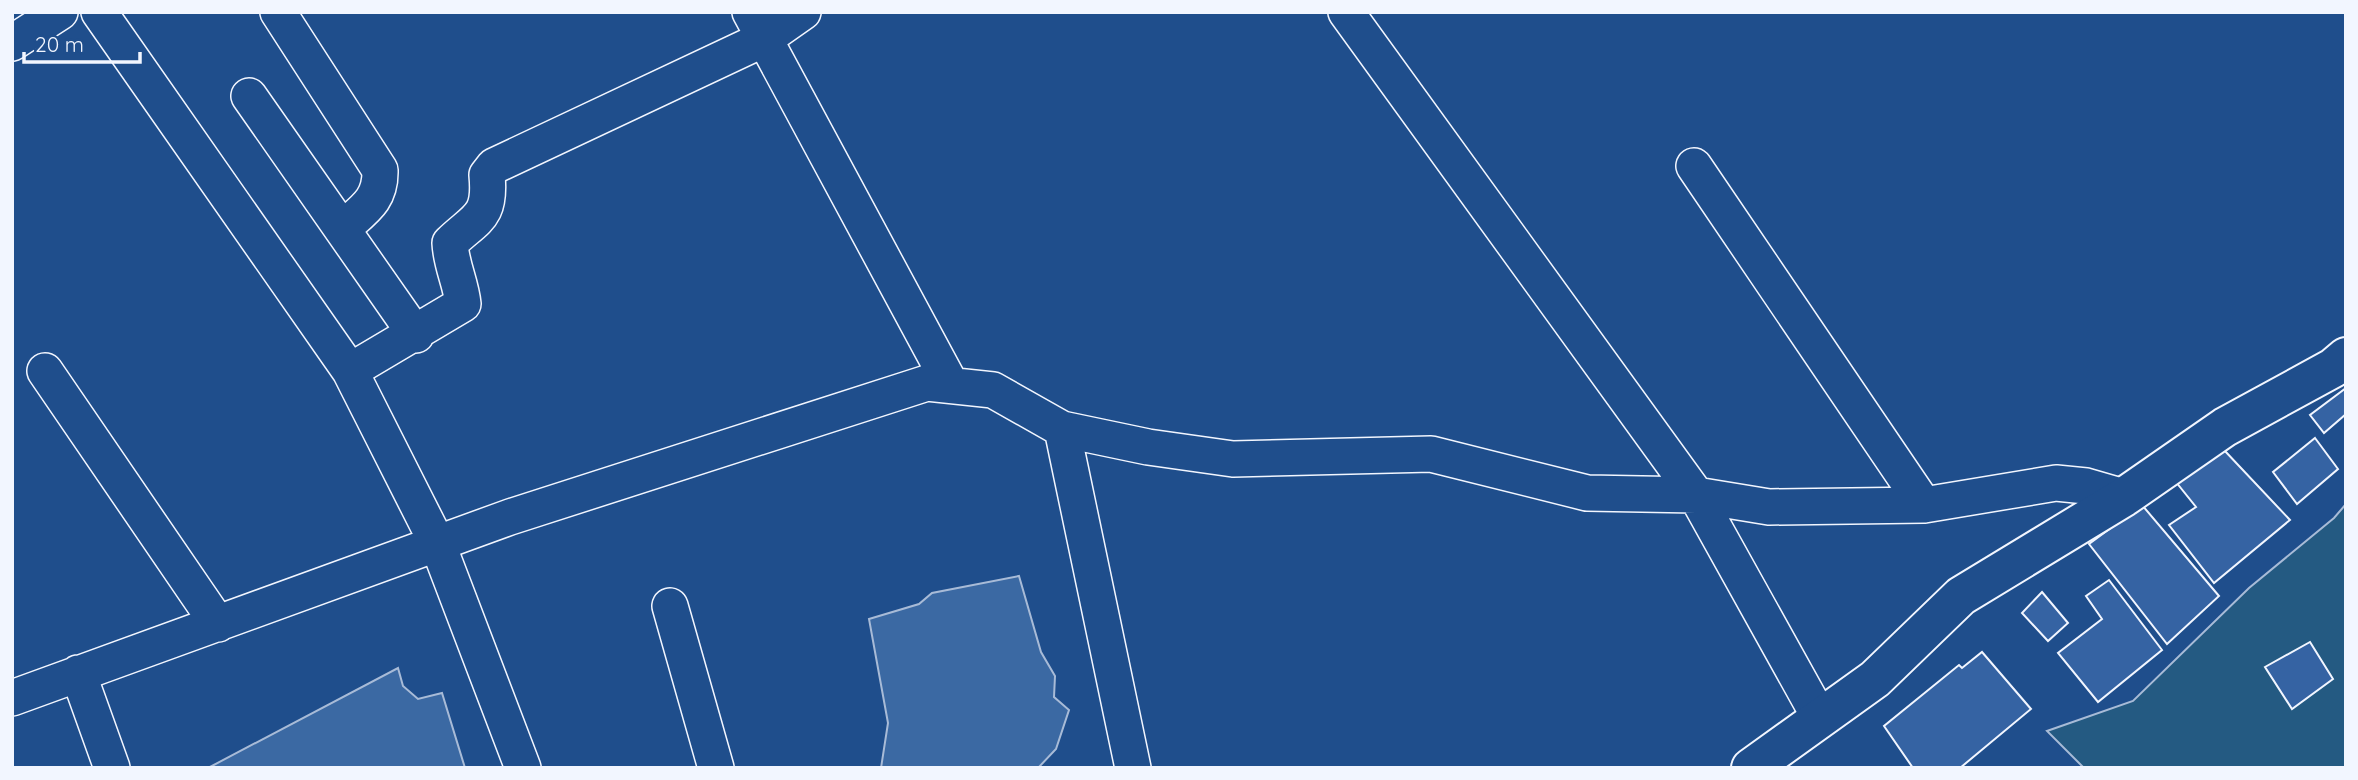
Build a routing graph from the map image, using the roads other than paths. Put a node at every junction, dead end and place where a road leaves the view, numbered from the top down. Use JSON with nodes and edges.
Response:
{"nodes":[{"id":1,"x":60,"y":12,"type":"edge"},
{"id":2,"x":99,"y":12,"type":"edge"},
{"id":3,"x":278,"y":12,"type":"edge"},
{"id":4,"x":803,"y":12,"type":"edge"},
{"id":5,"x":1346,"y":12,"type":"edge"},
{"id":6,"x":758,"y":25,"type":"edge"},
{"id":7,"x":12,"y":43,"type":"edge"},
{"id":8,"x":249,"y":96,"type":"dead end"},
{"id":9,"x":1694,"y":166,"type":"dead end"},
{"id":10,"x":342,"y":229,"type":"junction"},
{"id":11,"x":416,"y":335,"type":"junction"},
{"id":12,"x":2346,"y":357,"type":"edge"},
{"id":13,"x":350,"y":371,"type":"junction"},
{"id":14,"x":45,"y":372,"type":"dead end"},
{"id":15,"x":951,"y":386,"type":"junction"},
{"id":16,"x":1062,"y":429,"type":"junction"},
{"id":17,"x":1696,"y":495,"type":"junction"},
{"id":18,"x":2124,"y":497,"type":"junction"},
{"id":19,"x":1924,"y":505,"type":"junction"},
{"id":20,"x":438,"y":545,"type":"junction"},
{"id":21,"x":670,"y":606,"type":"dead end"},
{"id":22,"x":218,"y":624,"type":"junction"},
{"id":23,"x":78,"y":673,"type":"junction"},
{"id":24,"x":12,"y":698,"type":"edge"},
{"id":25,"x":1820,"y":718,"type":"junction"},
{"id":26,"x":112,"y":768,"type":"edge"},
{"id":27,"x":523,"y":768,"type":"edge"},
{"id":28,"x":716,"y":768,"type":"edge"},
{"id":29,"x":1133,"y":768,"type":"edge"},
{"id":30,"x":1751,"y":768,"type":"edge"}],
"edges":[{"from":1,"to":7,"type":"street"},
{"from":2,"to":13,"type":"street"},
{"from":3,"to":10,"type":"street"},
{"from":4,"to":6,"type":"street"},
{"from":5,"to":17,"type":"street"},
{"from":6,"to":11,"type":"street"},
{"from":6,"to":15,"type":"street"},
{"from":8,"to":10,"type":"street"},
{"from":9,"to":19,"type":"street"},
{"from":10,"to":11,"type":"street"},
{"from":11,"to":13,"type":"street"},
{"from":12,"to":18,"type":"street"},
{"from":13,"to":20,"type":"street"},
{"from":14,"to":22,"type":"street"},
{"from":15,"to":16,"type":"street"},
{"from":15,"to":20,"type":"street"},
{"from":16,"to":17,"type":"street"},
{"from":16,"to":29,"type":"street"},
{"from":17,"to":19,"type":"street"},
{"from":17,"to":25,"type":"street"},
{"from":18,"to":19,"type":"street"},
{"from":18,"to":25,"type":"street"},
{"from":20,"to":22,"type":"street"},
{"from":20,"to":27,"type":"street"},
{"from":21,"to":28,"type":"street"},
{"from":22,"to":23,"type":"street"},
{"from":23,"to":24,"type":"street"},
{"from":23,"to":26,"type":"street"},
{"from":25,"to":30,"type":"street"}]}
